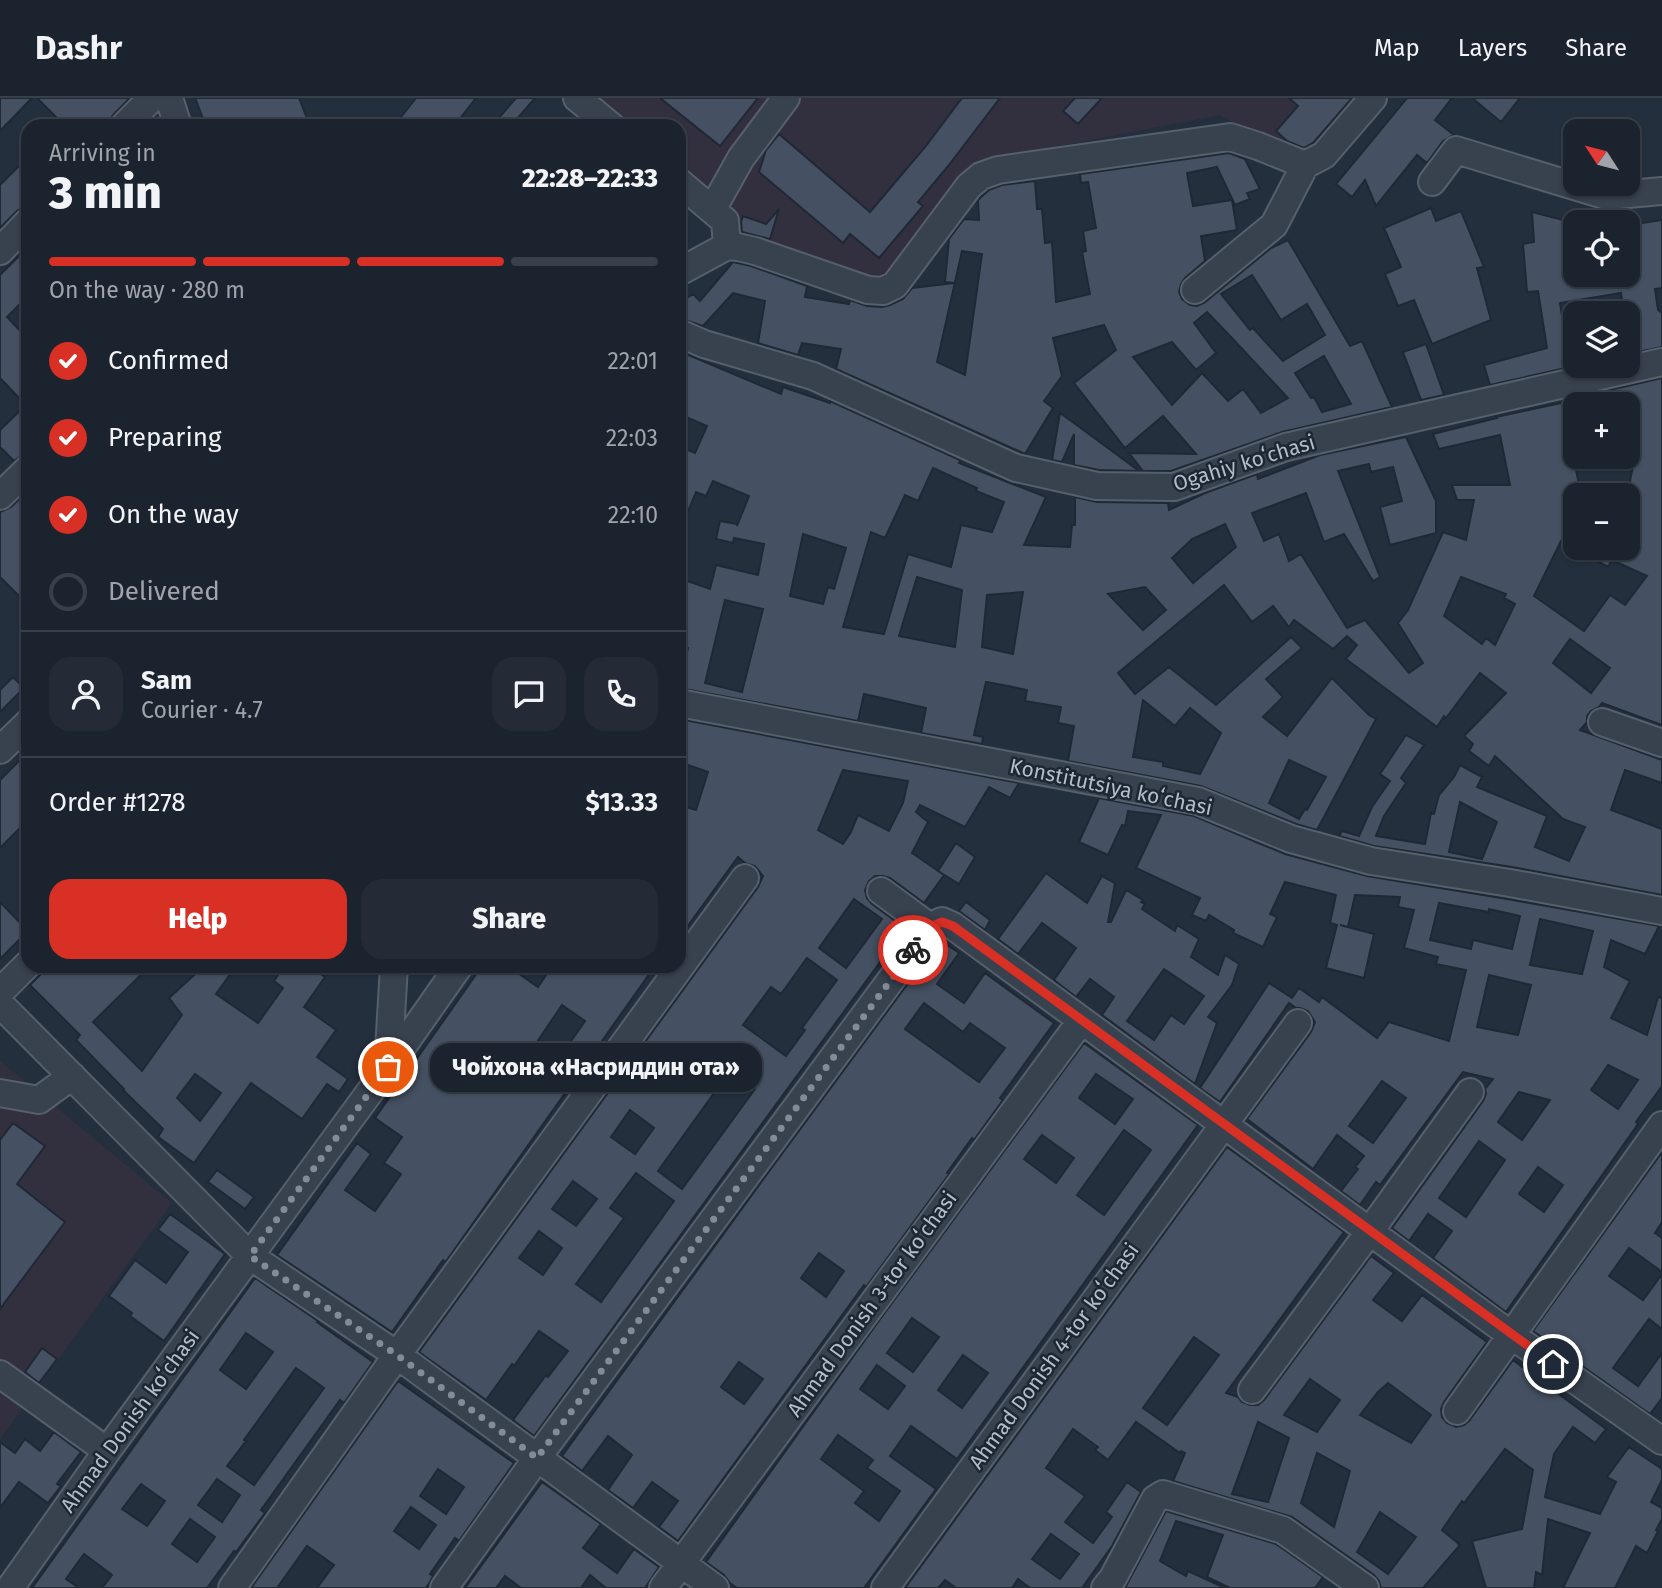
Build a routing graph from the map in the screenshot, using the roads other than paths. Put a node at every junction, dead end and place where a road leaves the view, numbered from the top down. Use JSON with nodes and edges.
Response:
{"nodes":[{"id":1,"x":152,"y":98,"type":"edge"},
{"id":2,"x":169,"y":98,"type":"edge"},
{"id":3,"x":578,"y":98,"type":"edge"},
{"id":4,"x":786,"y":98,"type":"edge"},
{"id":5,"x":1373,"y":98,"type":"edge"},
{"id":6,"x":131,"y":119,"type":"edge"},
{"id":7,"x":176,"y":119,"type":"edge"},
{"id":8,"x":603,"y":119,"type":"edge"},
{"id":9,"x":1305,"y":165,"type":"junction"},
{"id":10,"x":1432,"y":183,"type":"dead end"},
{"id":11,"x":686,"y":188,"type":"edge"},
{"id":12,"x":1662,"y":191,"type":"edge"},
{"id":13,"x":712,"y":210,"type":"junction"},
{"id":14,"x":21,"y":229,"type":"edge"},
{"id":15,"x":727,"y":246,"type":"junction"},
{"id":16,"x":0,"y":251,"type":"edge"},
{"id":17,"x":686,"y":268,"type":"edge"},
{"id":18,"x":1195,"y":290,"type":"dead end"},
{"id":19,"x":686,"y":336,"type":"edge"},
{"id":20,"x":1662,"y":362,"type":"edge"},
{"id":21,"x":21,"y":476,"type":"edge"},
{"id":22,"x":0,"y":496,"type":"edge"},
{"id":23,"x":686,"y":704,"type":"edge"},
{"id":24,"x":1602,"y":722,"type":"dead end"},
{"id":25,"x":21,"y":730,"type":"edge"},
{"id":26,"x":1662,"y":743,"type":"edge"},
{"id":27,"x":0,"y":750,"type":"edge"},
{"id":28,"x":745,"y":878,"type":"dead end"},
{"id":29,"x":881,"y":891,"type":"dead end"},
{"id":30,"x":1662,"y":911,"type":"edge"},
{"id":31,"x":936,"y":924,"type":"junction"},
{"id":32,"x":686,"y":959,"type":"edge"},
{"id":33,"x":21,"y":971,"type":"edge"},
{"id":34,"x":394,"y":973,"type":"edge"},
{"id":35,"x":454,"y":973,"type":"edge"},
{"id":36,"x":676,"y":973,"type":"edge"},
{"id":37,"x":0,"y":992,"type":"edge"},
{"id":38,"x":0,"y":1003,"type":"edge"},
{"id":39,"x":1081,"y":1021,"type":"junction"},
{"id":40,"x":1298,"y":1023,"type":"dead end"},
{"id":41,"x":388,"y":1067,"type":"junction"},
{"id":42,"x":72,"y":1076,"type":"junction"},
{"id":43,"x":0,"y":1093,"type":"edge"},
{"id":44,"x":1470,"y":1093,"type":"dead end"},
{"id":45,"x":1223,"y":1124,"type":"junction"},
{"id":46,"x":1662,"y":1125,"type":"edge"},
{"id":47,"x":1370,"y":1231,"type":"junction"},
{"id":48,"x":250,"y":1256,"type":"junction"},
{"id":49,"x":1511,"y":1335,"type":"junction"},
{"id":50,"x":397,"y":1355,"type":"junction"},
{"id":51,"x":0,"y":1374,"type":"edge"},
{"id":52,"x":1252,"y":1390,"type":"dead end"},
{"id":53,"x":1457,"y":1411,"type":"dead end"},
{"id":54,"x":1660,"y":1436,"type":"edge"},
{"id":55,"x":107,"y":1451,"type":"junction"},
{"id":56,"x":537,"y":1458,"type":"junction"},
{"id":57,"x":681,"y":1563,"type":"junction"},
{"id":58,"x":10,"y":1588,"type":"edge"},
{"id":59,"x":232,"y":1588,"type":"edge"},
{"id":60,"x":444,"y":1588,"type":"edge"},
{"id":61,"x":663,"y":1588,"type":"edge"},
{"id":62,"x":715,"y":1588,"type":"edge"},
{"id":63,"x":885,"y":1588,"type":"edge"},
{"id":64,"x":1105,"y":1588,"type":"edge"},
{"id":65,"x":1365,"y":1588,"type":"edge"}],
"edges":[{"from":1,"to":6,"type":"street"},
{"from":2,"to":7,"type":"street"},
{"from":3,"to":8,"type":"street"},
{"from":4,"to":13,"type":"street"},
{"from":5,"to":9,"type":"street"},
{"from":9,"to":15,"type":"street"},
{"from":9,"to":18,"type":"street"},
{"from":10,"to":12,"type":"street"},
{"from":11,"to":13,"type":"street"},
{"from":13,"to":15,"type":"street"},
{"from":14,"to":16,"type":"street"},
{"from":15,"to":17,"type":"street"},
{"from":19,"to":20,"type":"street","name":"Ogahiy koʻchasi"},
{"from":21,"to":22,"type":"street"},
{"from":23,"to":30,"type":"street","name":"Konstitutsiya koʻchasi"},
{"from":24,"to":26,"type":"street"},
{"from":25,"to":27,"type":"street"},
{"from":28,"to":32,"type":"street"},
{"from":29,"to":31,"type":"street"},
{"from":31,"to":39,"type":"street"},
{"from":31,"to":56,"type":"street"},
{"from":33,"to":37,"type":"street"},
{"from":34,"to":41,"type":"street"},
{"from":35,"to":41,"type":"street","name":"Ahmad Donish koʻchasi"},
{"from":36,"to":50,"type":"street"},
{"from":38,"to":42,"type":"street"},
{"from":39,"to":45,"type":"street"},
{"from":39,"to":57,"type":"street","name":"Ahmad Donish 3-tor koʻchasi"},
{"from":40,"to":45,"type":"street","name":"Ahmad Donish 4-tor koʻchasi"},
{"from":41,"to":48,"type":"street","name":"Ahmad Donish koʻchasi"},
{"from":42,"to":43,"type":"street"},
{"from":42,"to":48,"type":"street"},
{"from":44,"to":47,"type":"street"},
{"from":45,"to":47,"type":"street"},
{"from":45,"to":63,"type":"street","name":"Ahmad Donish 4-tor koʻchasi"},
{"from":46,"to":49,"type":"street"},
{"from":47,"to":49,"type":"street"},
{"from":47,"to":52,"type":"street"},
{"from":48,"to":50,"type":"street"},
{"from":48,"to":55,"type":"street","name":"Ahmad Donish koʻchasi"},
{"from":49,"to":53,"type":"street"},
{"from":49,"to":54,"type":"street"},
{"from":50,"to":56,"type":"street"},
{"from":50,"to":59,"type":"street"},
{"from":51,"to":55,"type":"street"},
{"from":55,"to":58,"type":"street","name":"Ahmad Donish koʻchasi"},
{"from":56,"to":57,"type":"street"},
{"from":56,"to":60,"type":"street"},
{"from":57,"to":61,"type":"street","name":"Ahmad Donish 3-tor koʻchasi"},
{"from":57,"to":62,"type":"street"},
{"from":64,"to":65,"type":"street"}]}
